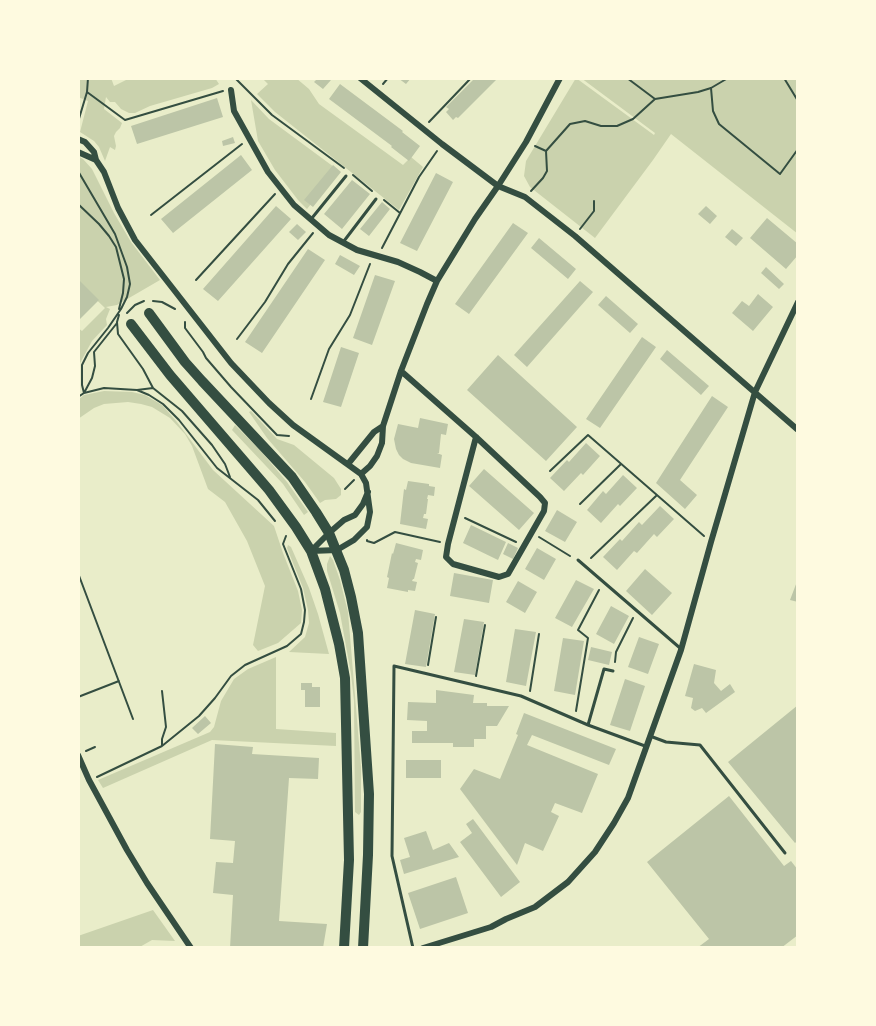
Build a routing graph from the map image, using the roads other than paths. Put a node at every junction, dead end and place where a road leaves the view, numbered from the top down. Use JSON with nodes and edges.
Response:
{"nodes":[{"id":1,"x":360,"y":78,"type":"edge"},
{"id":2,"x":560,"y":78,"type":"edge"},
{"id":3,"x":231,"y":90,"type":"road end"},
{"id":4,"x":78,"y":139,"type":"edge"},
{"id":5,"x":78,"y":152,"type":"edge"},
{"id":6,"x":96,"y":159,"type":"junction"},
{"id":7,"x":346,"y":177,"type":"dead end"},
{"id":8,"x":498,"y":186,"type":"junction"},
{"id":9,"x":376,"y":199,"type":"dead end"},
{"id":10,"x":311,"y":220,"type":"junction"},
{"id":11,"x":343,"y":243,"type":"junction"},
{"id":12,"x":437,"y":281,"type":"junction"},
{"id":13,"x":798,"y":302,"type":"edge"},
{"id":14,"x":149,"y":313,"type":"dead end"},
{"id":15,"x":131,"y":324,"type":"dead end"},
{"id":16,"x":401,"y":371,"type":"junction"},
{"id":17,"x":755,"y":392,"type":"junction"},
{"id":18,"x":383,"y":426,"type":"junction"},
{"id":19,"x":798,"y":430,"type":"edge"},
{"id":20,"x":476,"y":437,"type":"junction"},
{"id":21,"x":348,"y":464,"type":"junction"},
{"id":22,"x":361,"y":474,"type":"junction"},
{"id":23,"x":368,"y":492,"type":"junction"},
{"id":24,"x":329,"y":533,"type":"junction"},
{"id":25,"x":337,"y":550,"type":"junction"},
{"id":26,"x":311,"y":551,"type":"junction"},
{"id":27,"x":578,"y":560,"type":"road end"},
{"id":28,"x":681,"y":650,"type":"junction"},
{"id":29,"x":613,"y":671,"type":"dead end"},
{"id":30,"x":588,"y":725,"type":"junction"},
{"id":31,"x":650,"y":736,"type":"junction"},
{"id":32,"x":647,"y":746,"type":"junction"},
{"id":33,"x":78,"y":755,"type":"edge"},
{"id":34,"x":785,"y":853,"type":"dead end"},
{"id":35,"x":191,"y":948,"type":"edge"},
{"id":36,"x":344,"y":948,"type":"edge"},
{"id":37,"x":363,"y":948,"type":"edge"},
{"id":38,"x":413,"y":948,"type":"edge"},
{"id":39,"x":423,"y":948,"type":"edge"}],
"edges":[{"from":1,"to":8,"type":"street"},
{"from":2,"to":8,"type":"street"},
{"from":3,"to":10,"type":"street"},
{"from":4,"to":6,"type":"street"},
{"from":5,"to":6,"type":"street"},
{"from":6,"to":21,"type":"street"},
{"from":7,"to":10,"type":"lane"},
{"from":8,"to":12,"type":"street"},
{"from":8,"to":17,"type":"street"},
{"from":9,"to":11,"type":"lane"},
{"from":10,"to":11,"type":"street"},
{"from":11,"to":12,"type":"street"},
{"from":12,"to":16,"type":"street"},
{"from":13,"to":17,"type":"street"},
{"from":14,"to":24,"type":"main road"},
{"from":15,"to":26,"type":"main road"},
{"from":16,"to":18,"type":"street"},
{"from":16,"to":20,"type":"street"},
{"from":17,"to":19,"type":"street"},
{"from":17,"to":28,"type":"street"},
{"from":18,"to":21,"type":"street"},
{"from":18,"to":22,"type":"street"},
{"from":20,"to":20,"type":"street"},
{"from":21,"to":22,"type":"street"},
{"from":22,"to":23,"type":"street"},
{"from":23,"to":24,"type":"street"},
{"from":23,"to":25,"type":"street"},
{"from":24,"to":25,"type":"main road"},
{"from":24,"to":26,"type":"street"},
{"from":25,"to":26,"type":"street"},
{"from":25,"to":37,"type":"main road"},
{"from":26,"to":36,"type":"main road"},
{"from":27,"to":28,"type":"lane"},
{"from":28,"to":31,"type":"street"},
{"from":29,"to":30,"type":"lane"},
{"from":30,"to":32,"type":"lane"},
{"from":30,"to":38,"type":"lane"},
{"from":31,"to":32,"type":"street"},
{"from":31,"to":34,"type":"lane"},
{"from":32,"to":39,"type":"street"},
{"from":33,"to":35,"type":"street"}]}
